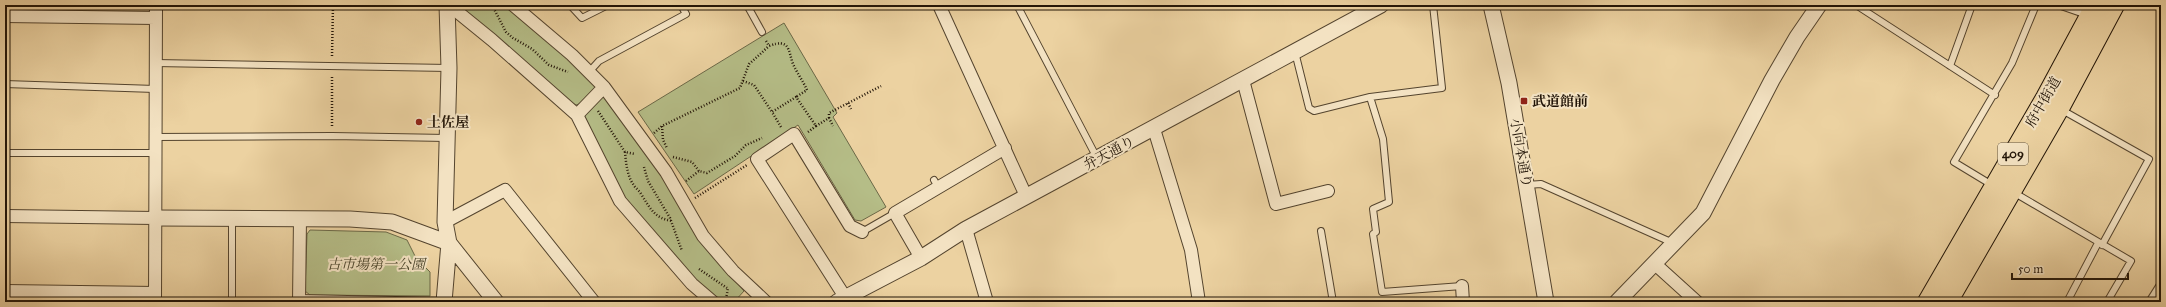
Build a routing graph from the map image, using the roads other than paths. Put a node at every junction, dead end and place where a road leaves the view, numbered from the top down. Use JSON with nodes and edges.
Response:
{"nodes":[{"id":1,"x":156,"y":5,"type":"edge"},
{"id":2,"x":448,"y":5,"type":"edge"},
{"id":3,"x":513,"y":5,"type":"edge"},
{"id":4,"x":570,"y":5,"type":"edge"},
{"id":5,"x":608,"y":5,"type":"edge"},
{"id":6,"x":681,"y":5,"type":"edge"},
{"id":7,"x":747,"y":5,"type":"edge"},
{"id":8,"x":939,"y":5,"type":"edge"},
{"id":9,"x":1017,"y":5,"type":"edge"},
{"id":10,"x":1381,"y":5,"type":"edge"},
{"id":11,"x":1433,"y":5,"type":"edge"},
{"id":12,"x":1492,"y":5,"type":"edge"},
{"id":13,"x":1818,"y":5,"type":"edge"},
{"id":14,"x":1856,"y":5,"type":"edge"},
{"id":15,"x":1972,"y":5,"type":"edge"},
{"id":16,"x":2036,"y":5,"type":"edge"},
{"id":17,"x":2058,"y":5,"type":"edge"},
{"id":18,"x":2114,"y":5,"type":"edge"},
{"id":19,"x":2093,"y":11,"type":"edge"},
{"id":20,"x":5,"y":16,"type":"edge"},
{"id":21,"x":156,"y":18,"type":"junction"},
{"id":22,"x":762,"y":32,"type":"road end"},
{"id":23,"x":1295,"y":52,"type":"junction"},
{"id":24,"x":156,"y":63,"type":"junction"},
{"id":25,"x":1950,"y":66,"type":"junction"},
{"id":26,"x":449,"y":68,"type":"junction"},
{"id":27,"x":589,"y":72,"type":"junction"},
{"id":28,"x":1243,"y":80,"type":"junction"},
{"id":29,"x":5,"y":84,"type":"edge"},
{"id":30,"x":604,"y":87,"type":"junction"},
{"id":31,"x":155,"y":89,"type":"junction"},
{"id":32,"x":1995,"y":95,"type":"junction"},
{"id":33,"x":1370,"y":97,"type":"junction"},
{"id":34,"x":2059,"y":108,"type":"junction"},
{"id":35,"x":577,"y":115,"type":"junction"},
{"id":36,"x":1154,"y":129,"type":"junction"},
{"id":37,"x":155,"y":137,"type":"junction"},
{"id":38,"x":447,"y":138,"type":"junction"},
{"id":39,"x":1005,"y":148,"type":"junction"},
{"id":40,"x":5,"y":153,"type":"edge"},
{"id":41,"x":155,"y":154,"type":"junction"},
{"id":42,"x":1098,"y":159,"type":"junction"},
{"id":43,"x":1527,"y":185,"type":"junction"},
{"id":44,"x":2002,"y":189,"type":"junction"},
{"id":45,"x":1328,"y":191,"type":"dead end"},
{"id":46,"x":1026,"y":196,"type":"junction"},
{"id":47,"x":895,"y":213,"type":"junction"},
{"id":48,"x":5,"y":216,"type":"edge"},
{"id":49,"x":155,"y":218,"type":"junction"},
{"id":50,"x":232,"y":219,"type":"junction"},
{"id":51,"x":300,"y":219,"type":"junction"},
{"id":52,"x":445,"y":222,"type":"junction"},
{"id":53,"x":966,"y":229,"type":"junction"},
{"id":54,"x":1320,"y":231,"type":"dead end"},
{"id":55,"x":862,"y":232,"type":"joint"},
{"id":56,"x":449,"y":243,"type":"junction"},
{"id":57,"x":1674,"y":244,"type":"junction"},
{"id":58,"x":2100,"y":244,"type":"junction"},
{"id":59,"x":921,"y":258,"type":"junction"},
{"id":60,"x":1655,"y":264,"type":"junction"},
{"id":61,"x":2161,"y":284,"type":"edge"},
{"id":62,"x":1462,"y":286,"type":"joint"},
{"id":63,"x":5,"y":291,"type":"edge"},
{"id":64,"x":155,"y":297,"type":"edge"},
{"id":65,"x":299,"y":300,"type":"edge"},
{"id":66,"x":841,"y":300,"type":"edge"},
{"id":67,"x":368,"y":301,"type":"edge"},
{"id":68,"x":232,"y":302,"type":"edge"},
{"id":69,"x":444,"y":302,"type":"edge"},
{"id":70,"x":496,"y":302,"type":"edge"},
{"id":71,"x":594,"y":302,"type":"edge"},
{"id":72,"x":713,"y":302,"type":"edge"},
{"id":73,"x":766,"y":302,"type":"edge"},
{"id":74,"x":987,"y":302,"type":"edge"},
{"id":75,"x":1199,"y":302,"type":"edge"},
{"id":76,"x":1333,"y":302,"type":"edge"},
{"id":77,"x":1463,"y":302,"type":"edge"},
{"id":78,"x":1546,"y":302,"type":"edge"},
{"id":79,"x":1617,"y":302,"type":"edge"},
{"id":80,"x":1697,"y":302,"type":"edge"},
{"id":81,"x":1928,"y":302,"type":"edge"},
{"id":82,"x":1947,"y":302,"type":"edge"},
{"id":83,"x":2067,"y":302,"type":"edge"},
{"id":84,"x":2107,"y":302,"type":"edge"},
{"id":85,"x":2149,"y":302,"type":"edge"}],
"edges":[{"from":1,"to":21,"type":"street"},
{"from":2,"to":26,"type":"street"},
{"from":2,"to":35,"type":"street"},
{"from":3,"to":27,"type":"street"},
{"from":4,"to":5,"type":"lane"},
{"from":6,"to":27,"type":"lane"},
{"from":7,"to":22,"type":"lane"},
{"from":8,"to":39,"type":"street"},
{"from":9,"to":42,"type":"lane"},
{"from":10,"to":23,"type":"street","name":"弁天通り"},
{"from":11,"to":33,"type":"lane"},
{"from":12,"to":43,"type":"street","name":"小向本通り"},
{"from":13,"to":57,"type":"street"},
{"from":14,"to":25,"type":"lane"},
{"from":15,"to":25,"type":"lane"},
{"from":16,"to":32,"type":"lane"},
{"from":17,"to":19,"type":"lane"},
{"from":18,"to":34,"type":"highway","name":"府中街道","number":"409"},
{"from":19,"to":44,"type":"highway","name":"府中街道","number":"409"},
{"from":20,"to":21,"type":"street"},
{"from":21,"to":24,"type":"street"},
{"from":23,"to":28,"type":"street","name":"弁天通り"},
{"from":23,"to":33,"type":"lane"},
{"from":24,"to":26,"type":"lane"},
{"from":24,"to":31,"type":"street"},
{"from":25,"to":32,"type":"lane"},
{"from":26,"to":38,"type":"street"},
{"from":27,"to":30,"type":"street"},
{"from":28,"to":36,"type":"street","name":"弁天通り"},
{"from":28,"to":45,"type":"street"},
{"from":29,"to":31,"type":"lane"},
{"from":30,"to":35,"type":"street"},
{"from":30,"to":73,"type":"street"},
{"from":31,"to":37,"type":"street"},
{"from":32,"to":44,"type":"lane"},
{"from":33,"to":62,"type":"lane"},
{"from":34,"to":44,"type":"highway","name":"府中街道","number":"409"},
{"from":34,"to":58,"type":"lane"},
{"from":35,"to":72,"type":"street"},
{"from":36,"to":42,"type":"street","name":"弁天通り"},
{"from":36,"to":75,"type":"street"},
{"from":37,"to":38,"type":"lane"},
{"from":37,"to":41,"type":"street"},
{"from":38,"to":52,"type":"street"},
{"from":39,"to":46,"type":"street"},
{"from":39,"to":47,"type":"street"},
{"from":40,"to":41,"type":"lane"},
{"from":41,"to":49,"type":"street"},
{"from":42,"to":46,"type":"street","name":"弁天通り"},
{"from":43,"to":57,"type":"lane"},
{"from":43,"to":78,"type":"street","name":"小向本通り"},
{"from":44,"to":58,"type":"lane"},
{"from":44,"to":81,"type":"highway","name":"府中街道","number":"409"},
{"from":44,"to":82,"type":"highway","name":"府中街道","number":"409"},
{"from":46,"to":53,"type":"street","name":"弁天通り"},
{"from":47,"to":55,"type":"lane"},
{"from":47,"to":59,"type":"street"},
{"from":48,"to":49,"type":"street"},
{"from":49,"to":50,"type":"street"},
{"from":49,"to":64,"type":"street"},
{"from":50,"to":51,"type":"street"},
{"from":50,"to":68,"type":"lane"},
{"from":51,"to":56,"type":"street"},
{"from":51,"to":65,"type":"street"},
{"from":52,"to":56,"type":"street"},
{"from":52,"to":71,"type":"street"},
{"from":53,"to":59,"type":"street","name":"弁天通り"},
{"from":53,"to":74,"type":"street"},
{"from":54,"to":76,"type":"lane"},
{"from":55,"to":66,"type":"street"},
{"from":56,"to":69,"type":"street"},
{"from":56,"to":70,"type":"street"},
{"from":57,"to":60,"type":"street"},
{"from":58,"to":83,"type":"lane"},
{"from":58,"to":84,"type":"lane"},
{"from":59,"to":66,"type":"street","name":"弁天通り"},
{"from":60,"to":79,"type":"street"},
{"from":60,"to":80,"type":"street"},
{"from":61,"to":85,"type":"lane"},
{"from":62,"to":77,"type":"street"},
{"from":63,"to":64,"type":"street"},
{"from":65,"to":67,"type":"lane"},
{"from":67,"to":69,"type":"lane"}]}
